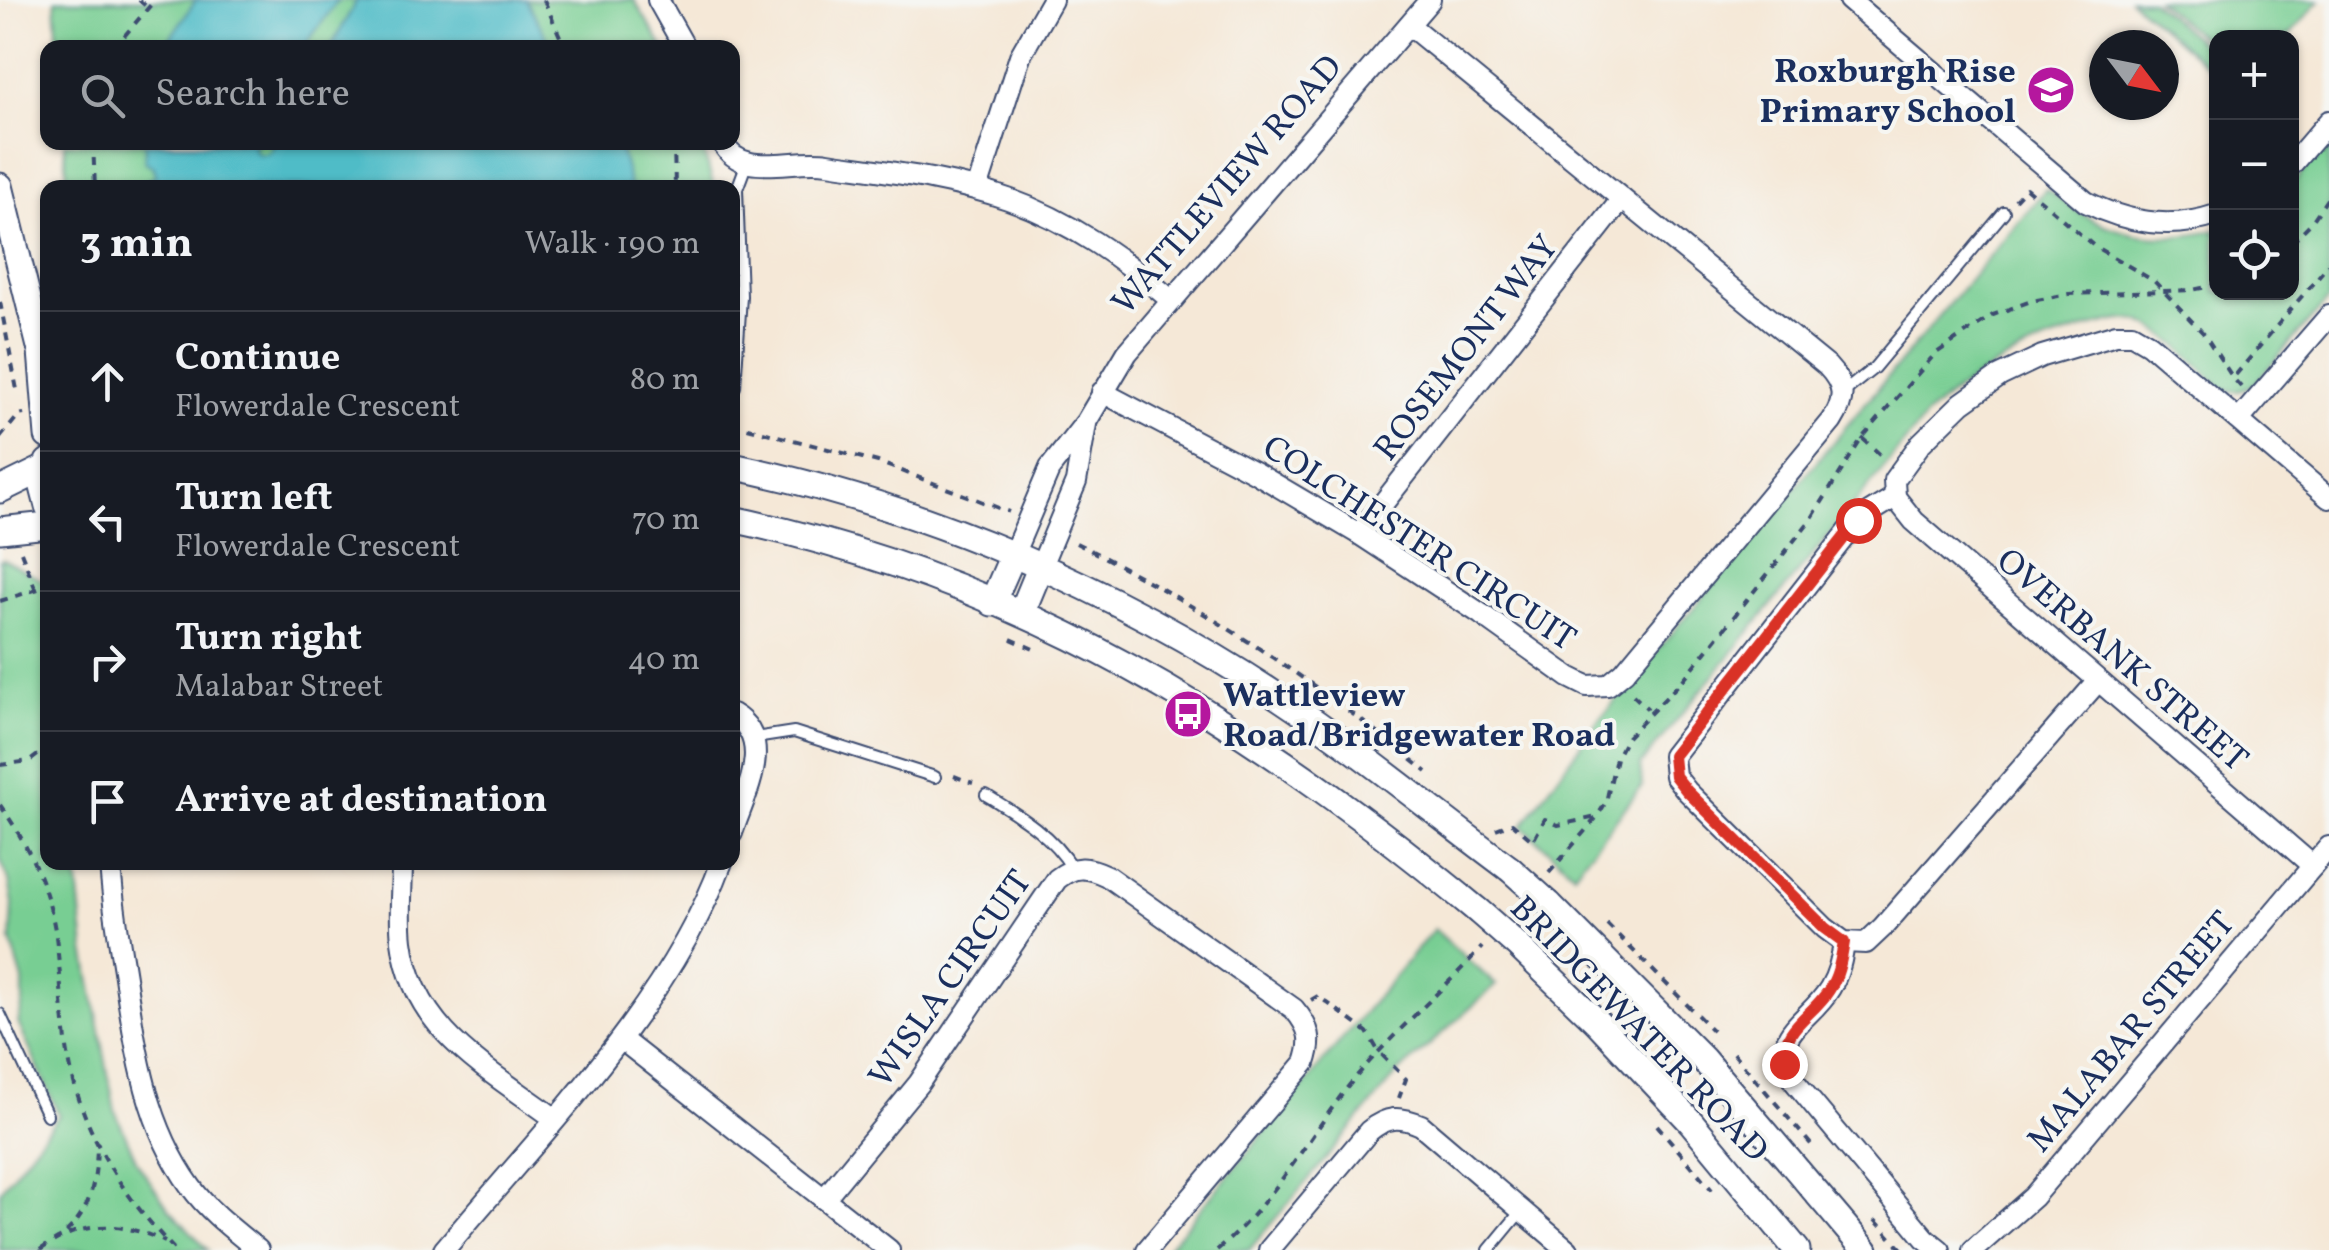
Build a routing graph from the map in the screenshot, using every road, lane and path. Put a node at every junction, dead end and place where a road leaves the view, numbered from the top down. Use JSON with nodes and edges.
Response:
{"nodes":[{"id":1,"x":140,"y":0,"type":"edge"},
{"id":2,"x":155,"y":0,"type":"edge"},
{"id":3,"x":544,"y":0,"type":"edge"},
{"id":4,"x":658,"y":0,"type":"edge"},
{"id":5,"x":1052,"y":0,"type":"edge"},
{"id":6,"x":1430,"y":0,"type":"edge"},
{"id":7,"x":1849,"y":0,"type":"edge"},
{"id":8,"x":148,"y":8,"type":"junction"},
{"id":9,"x":1409,"y":25,"type":"junction"},
{"id":10,"x":121,"y":40,"type":"edge"},
{"id":11,"x":562,"y":40,"type":"edge"},
{"id":12,"x":680,"y":40,"type":"edge"},
{"id":13,"x":2329,"y":120,"type":"edge"},
{"id":14,"x":93,"y":150,"type":"edge"},
{"id":15,"x":674,"y":150,"type":"edge"},
{"id":16,"x":726,"y":150,"type":"edge"},
{"id":17,"x":2299,"y":156,"type":"edge"},
{"id":18,"x":746,"y":165,"type":"junction"},
{"id":19,"x":95,"y":180,"type":"edge"},
{"id":20,"x":675,"y":180,"type":"edge"},
{"id":21,"x":740,"y":181,"type":"edge"},
{"id":22,"x":2026,"y":188,"type":"dead end"},
{"id":23,"x":976,"y":189,"type":"junction"},
{"id":24,"x":2329,"y":196,"type":"edge"},
{"id":25,"x":1622,"y":199,"type":"junction"},
{"id":26,"x":1,"y":201,"type":"edge"},
{"id":27,"x":2004,"y":212,"type":"dead end"},
{"id":28,"x":2209,"y":218,"type":"edge"},
{"id":29,"x":2299,"y":235,"type":"edge"},
{"id":30,"x":18,"y":260,"type":"junction"},
{"id":31,"x":2329,"y":264,"type":"edge"},
{"id":32,"x":740,"y":269,"type":"edge"},
{"id":33,"x":2209,"y":286,"type":"edge"},
{"id":34,"x":2164,"y":290,"type":"junction"},
{"id":35,"x":40,"y":297,"type":"edge"},
{"id":36,"x":1171,"y":300,"type":"junction"},
{"id":37,"x":0,"y":302,"type":"edge"},
{"id":38,"x":740,"y":309,"type":"edge"},
{"id":39,"x":2329,"y":316,"type":"edge"},
{"id":40,"x":40,"y":347,"type":"edge"},
{"id":41,"x":2234,"y":378,"type":"junction"},
{"id":42,"x":1102,"y":392,"type":"junction"},
{"id":43,"x":1844,"y":392,"type":"junction"},
{"id":44,"x":2254,"y":402,"type":"junction"},
{"id":45,"x":21,"y":412,"type":"dead end"},
{"id":46,"x":2239,"y":420,"type":"junction"},
{"id":47,"x":1086,"y":422,"type":"junction"},
{"id":48,"x":1862,"y":438,"type":"junction"},
{"id":49,"x":40,"y":468,"type":"edge"},
{"id":50,"x":740,"y":468,"type":"edge"},
{"id":51,"x":1898,"y":472,"type":"junction"},
{"id":52,"x":0,"y":490,"type":"edge"},
{"id":53,"x":1895,"y":498,"type":"junction"},
{"id":54,"x":2329,"y":498,"type":"edge"},
{"id":55,"x":740,"y":522,"type":"edge"},
{"id":56,"x":40,"y":525,"type":"edge"},
{"id":57,"x":0,"y":530,"type":"edge"},
{"id":58,"x":1358,"y":534,"type":"junction"},
{"id":59,"x":1013,"y":555,"type":"junction"},
{"id":60,"x":1041,"y":566,"type":"junction"},
{"id":61,"x":40,"y":588,"type":"edge"},
{"id":62,"x":0,"y":600,"type":"edge"},
{"id":63,"x":992,"y":602,"type":"junction"},
{"id":64,"x":1022,"y":612,"type":"junction"},
{"id":65,"x":998,"y":633,"type":"dead end"},
{"id":66,"x":1040,"y":652,"type":"dead end"},
{"id":67,"x":2098,"y":681,"type":"junction"},
{"id":68,"x":740,"y":720,"type":"edge"},
{"id":69,"x":756,"y":738,"type":"junction"},
{"id":70,"x":40,"y":753,"type":"edge"},
{"id":71,"x":2,"y":767,"type":"edge"},
{"id":72,"x":935,"y":777,"type":"joint"},
{"id":73,"x":986,"y":796,"type":"joint"},
{"id":74,"x":0,"y":805,"type":"edge"},
{"id":75,"x":740,"y":808,"type":"edge"},
{"id":76,"x":1597,"y":817,"type":"junction"},
{"id":77,"x":1496,"y":829,"type":"dead end"},
{"id":78,"x":2329,"y":847,"type":"edge"},
{"id":79,"x":2313,"y":866,"type":"junction"},
{"id":80,"x":1072,"y":868,"type":"junction"},
{"id":81,"x":111,"y":870,"type":"edge"},
{"id":82,"x":402,"y":870,"type":"edge"},
{"id":83,"x":719,"y":870,"type":"edge"},
{"id":84,"x":1544,"y":878,"type":"dead end"},
{"id":85,"x":1504,"y":940,"type":"junction"},
{"id":86,"x":1844,"y":942,"type":"junction"},
{"id":87,"x":1294,"y":1009,"type":"junction"},
{"id":88,"x":0,"y":1014,"type":"edge"},
{"id":89,"x":621,"y":1039,"type":"junction"},
{"id":90,"x":1379,"y":1052,"type":"junction"},
{"id":91,"x":47,"y":1115,"type":"dead end"},
{"id":92,"x":554,"y":1118,"type":"junction"},
{"id":93,"x":1393,"y":1118,"type":"junction"},
{"id":94,"x":97,"y":1145,"type":"junction"},
{"id":95,"x":824,"y":1198,"type":"junction"},
{"id":96,"x":1522,"y":1210,"type":"junction"},
{"id":97,"x":62,"y":1235,"type":"junction"},
{"id":98,"x":170,"y":1244,"type":"junction"},
{"id":99,"x":40,"y":1250,"type":"edge"},
{"id":100,"x":175,"y":1250,"type":"edge"},
{"id":101,"x":258,"y":1250,"type":"edge"},
{"id":102,"x":444,"y":1250,"type":"edge"},
{"id":103,"x":889,"y":1250,"type":"edge"},
{"id":104,"x":1147,"y":1250,"type":"edge"},
{"id":105,"x":1217,"y":1250,"type":"edge"},
{"id":106,"x":1269,"y":1250,"type":"edge"},
{"id":107,"x":1489,"y":1250,"type":"edge"},
{"id":108,"x":1568,"y":1250,"type":"edge"},
{"id":109,"x":1797,"y":1250,"type":"edge"},
{"id":110,"x":1864,"y":1250,"type":"edge"},
{"id":111,"x":1940,"y":1250,"type":"edge"},
{"id":112,"x":1974,"y":1250,"type":"edge"}],
"edges":[{"from":1,"to":8,"type":"path"},
{"from":2,"to":8,"type":"path"},
{"from":3,"to":11,"type":"path"},
{"from":4,"to":12,"type":"street"},
{"from":5,"to":23,"type":"street"},
{"from":6,"to":9,"type":"street","name":"WATTLEVIEW ROAD"},
{"from":7,"to":28,"type":"street"},
{"from":8,"to":10,"type":"path"},
{"from":9,"to":25,"type":"street"},
{"from":9,"to":36,"type":"street","name":"WATTLEVIEW ROAD"},
{"from":13,"to":17,"type":"street"},
{"from":14,"to":19,"type":"path"},
{"from":15,"to":20,"type":"path"},
{"from":16,"to":18,"type":"street"},
{"from":18,"to":21,"type":"lane"},
{"from":18,"to":23,"type":"street"},
{"from":22,"to":34,"type":"path"},
{"from":23,"to":36,"type":"street"},
{"from":24,"to":29,"type":"path"},
{"from":25,"to":43,"type":"street"},
{"from":25,"to":58,"type":"street","name":"ROSEMONT WAY"},
{"from":26,"to":30,"type":"street"},
{"from":27,"to":43,"type":"lane"},
{"from":30,"to":35,"type":"street"},
{"from":30,"to":40,"type":"street"},
{"from":31,"to":41,"type":"path"},
{"from":32,"to":38,"type":"lane"},
{"from":33,"to":34,"type":"path"},
{"from":34,"to":41,"type":"path"},
{"from":34,"to":48,"type":"path"},
{"from":36,"to":42,"type":"street","name":"WATTLEVIEW ROAD"},
{"from":37,"to":45,"type":"path"},
{"from":39,"to":44,"type":"street"},
{"from":41,"to":44,"type":"path"},
{"from":42,"to":47,"type":"street","name":"WATTLEVIEW ROAD"},
{"from":42,"to":58,"type":"street","name":"COLCHESTER CIRCUIT"},
{"from":43,"to":58,"type":"street","name":"COLCHESTER CIRCUIT"},
{"from":44,"to":46,"type":"street"},
{"from":46,"to":51,"type":"street"},
{"from":46,"to":54,"type":"street"},
{"from":47,"to":59,"type":"street","name":"WATTLEVIEW ROAD"},
{"from":47,"to":60,"type":"street","name":"WATTLEVIEW ROAD"},
{"from":48,"to":51,"type":"path"},
{"from":48,"to":76,"type":"path"},
{"from":49,"to":52,"type":"street"},
{"from":50,"to":59,"type":"street","name":"BRIDGEWATER ROAD"},
{"from":51,"to":53,"type":"street"},
{"from":53,"to":67,"type":"street","name":"OVERBANK STREET"},
{"from":53,"to":86,"type":"street"},
{"from":55,"to":63,"type":"street","name":"BRIDGEWATER ROAD"},
{"from":56,"to":57,"type":"street"},
{"from":59,"to":60,"type":"street","name":"BRIDGEWATER ROAD"},
{"from":59,"to":63,"type":"street","name":"WATTLEVIEW ROAD"},
{"from":60,"to":64,"type":"street","name":"WATTLEVIEW ROAD"},
{"from":60,"to":110,"type":"street","name":"BRIDGEWATER ROAD","bridge":true},
{"from":61,"to":62,"type":"path"},
{"from":63,"to":64,"type":"street","name":"BRIDGEWATER ROAD"},
{"from":64,"to":85,"type":"street","name":"BRIDGEWATER ROAD","bridge":true},
{"from":65,"to":66,"type":"path"},
{"from":67,"to":79,"type":"street","name":"OVERBANK STREET"},
{"from":67,"to":86,"type":"street"},
{"from":68,"to":69,"type":"street"},
{"from":69,"to":72,"type":"lane"},
{"from":69,"to":75,"type":"street"},
{"from":70,"to":71,"type":"path"},
{"from":72,"to":73,"type":"path"},
{"from":73,"to":80,"type":"lane"},
{"from":74,"to":94,"type":"path"},
{"from":76,"to":77,"type":"path"},
{"from":76,"to":84,"type":"path"},
{"from":78,"to":79,"type":"street","name":"MALABAR STREET"},
{"from":79,"to":112,"type":"street","name":"MALABAR STREET"},
{"from":80,"to":87,"type":"street","name":"WISLA CIRCUIT"},
{"from":80,"to":95,"type":"street","name":"WISLA CIRCUIT"},
{"from":81,"to":101,"type":"street"},
{"from":82,"to":92,"type":"street"},
{"from":83,"to":89,"type":"street"},
{"from":85,"to":90,"type":"path"},
{"from":85,"to":109,"type":"street","name":"BRIDGEWATER ROAD"},
{"from":86,"to":111,"type":"street"},
{"from":87,"to":90,"type":"path"},
{"from":87,"to":104,"type":"street"},
{"from":88,"to":91,"type":"lane"},
{"from":89,"to":92,"type":"street"},
{"from":89,"to":95,"type":"street"},
{"from":90,"to":93,"type":"path"},
{"from":90,"to":105,"type":"path"},
{"from":92,"to":102,"type":"street"},
{"from":93,"to":96,"type":"street"},
{"from":93,"to":106,"type":"street"},
{"from":94,"to":97,"type":"path"},
{"from":94,"to":98,"type":"path"},
{"from":95,"to":103,"type":"street"},
{"from":96,"to":107,"type":"lane"},
{"from":96,"to":108,"type":"street"},
{"from":97,"to":98,"type":"path"},
{"from":97,"to":99,"type":"path"},
{"from":98,"to":100,"type":"path"}]}
